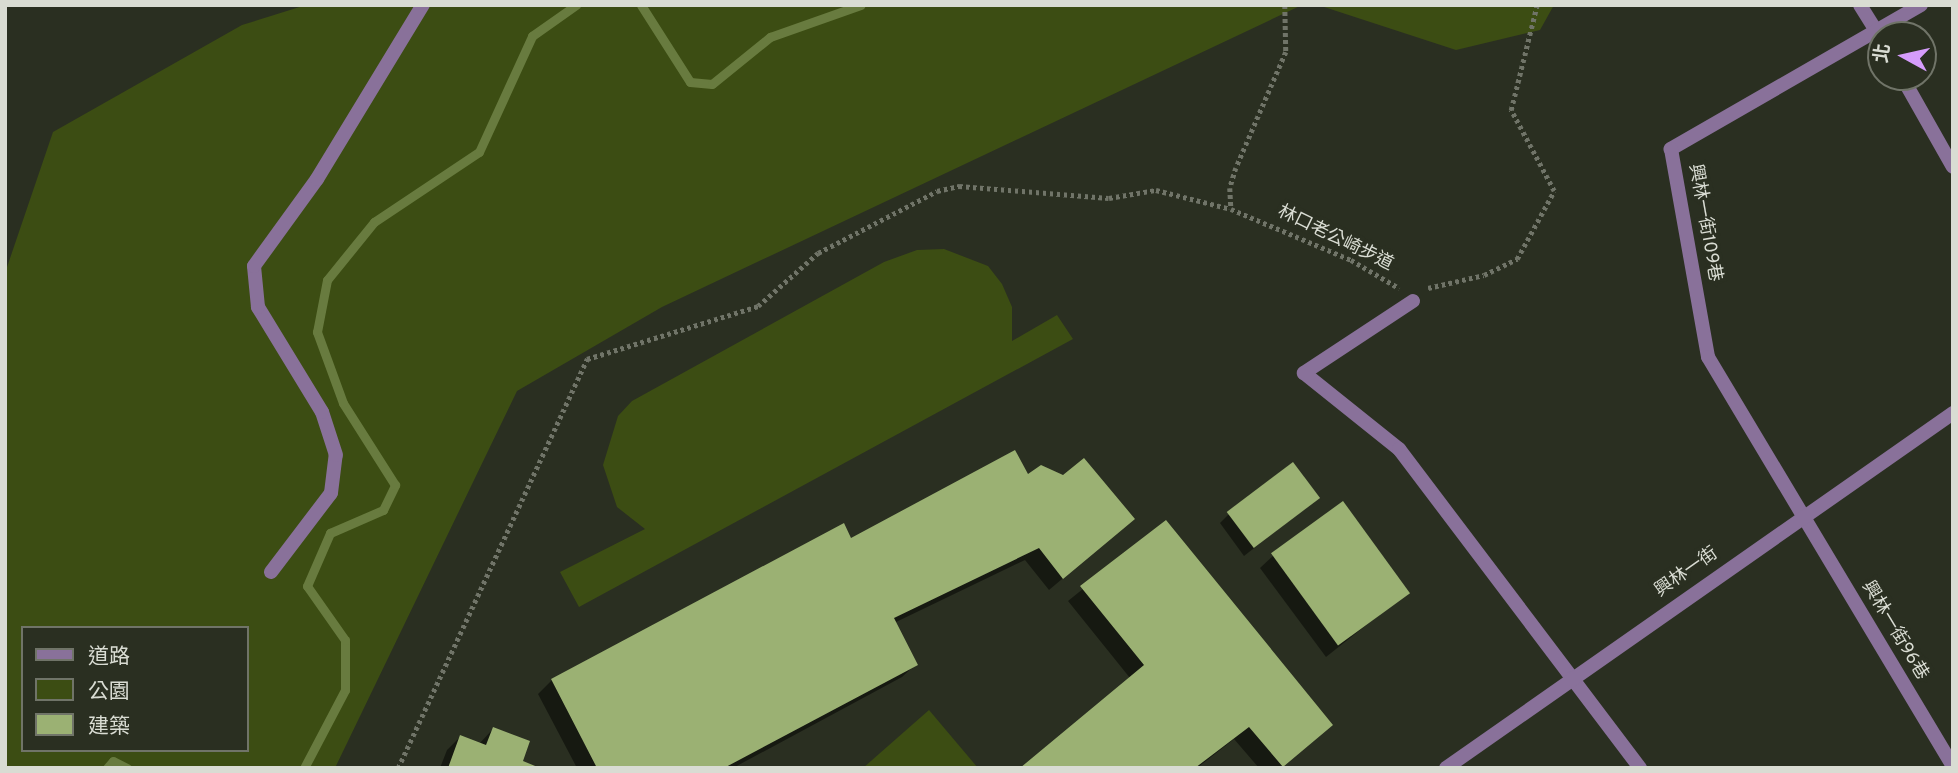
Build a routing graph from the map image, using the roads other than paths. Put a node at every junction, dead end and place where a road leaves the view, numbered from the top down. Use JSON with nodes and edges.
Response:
{"nodes":[{"id":1,"x":422,"y":5,"type":"edge"},
{"id":2,"x":1860,"y":5,"type":"edge"},
{"id":3,"x":1921,"y":5,"type":"edge"},
{"id":4,"x":1870,"y":21,"type":"edge"},
{"id":5,"x":1899,"y":21,"type":"edge"},
{"id":6,"x":1867,"y":42,"type":"edge"},
{"id":7,"x":1910,"y":91,"type":"edge"},
{"id":8,"x":1953,"y":167,"type":"edge"},
{"id":9,"x":1413,"y":301,"type":"road end"},
{"id":10,"x":1953,"y":413,"type":"edge"},
{"id":11,"x":1803,"y":515,"type":"junction"},
{"id":12,"x":271,"y":572,"type":"dead end"},
{"id":13,"x":1572,"y":678,"type":"junction"},
{"id":14,"x":1953,"y":767,"type":"edge"},
{"id":15,"x":1446,"y":768,"type":"edge"},
{"id":16,"x":1640,"y":768,"type":"edge"}],
"edges":[{"from":1,"to":12,"type":"street"},
{"from":2,"to":4,"type":"street"},
{"from":3,"to":5,"type":"street"},
{"from":6,"to":11,"type":"street","name":"興林一街109巷"},
{"from":7,"to":8,"type":"street"},
{"from":9,"to":13,"type":"street"},
{"from":10,"to":11,"type":"street","name":"興林一街"},
{"from":11,"to":13,"type":"street","name":"興林一街"},
{"from":11,"to":14,"type":"street","name":"興林一街96巷"},
{"from":13,"to":15,"type":"street","name":"興林一街"},
{"from":13,"to":16,"type":"street"}]}
